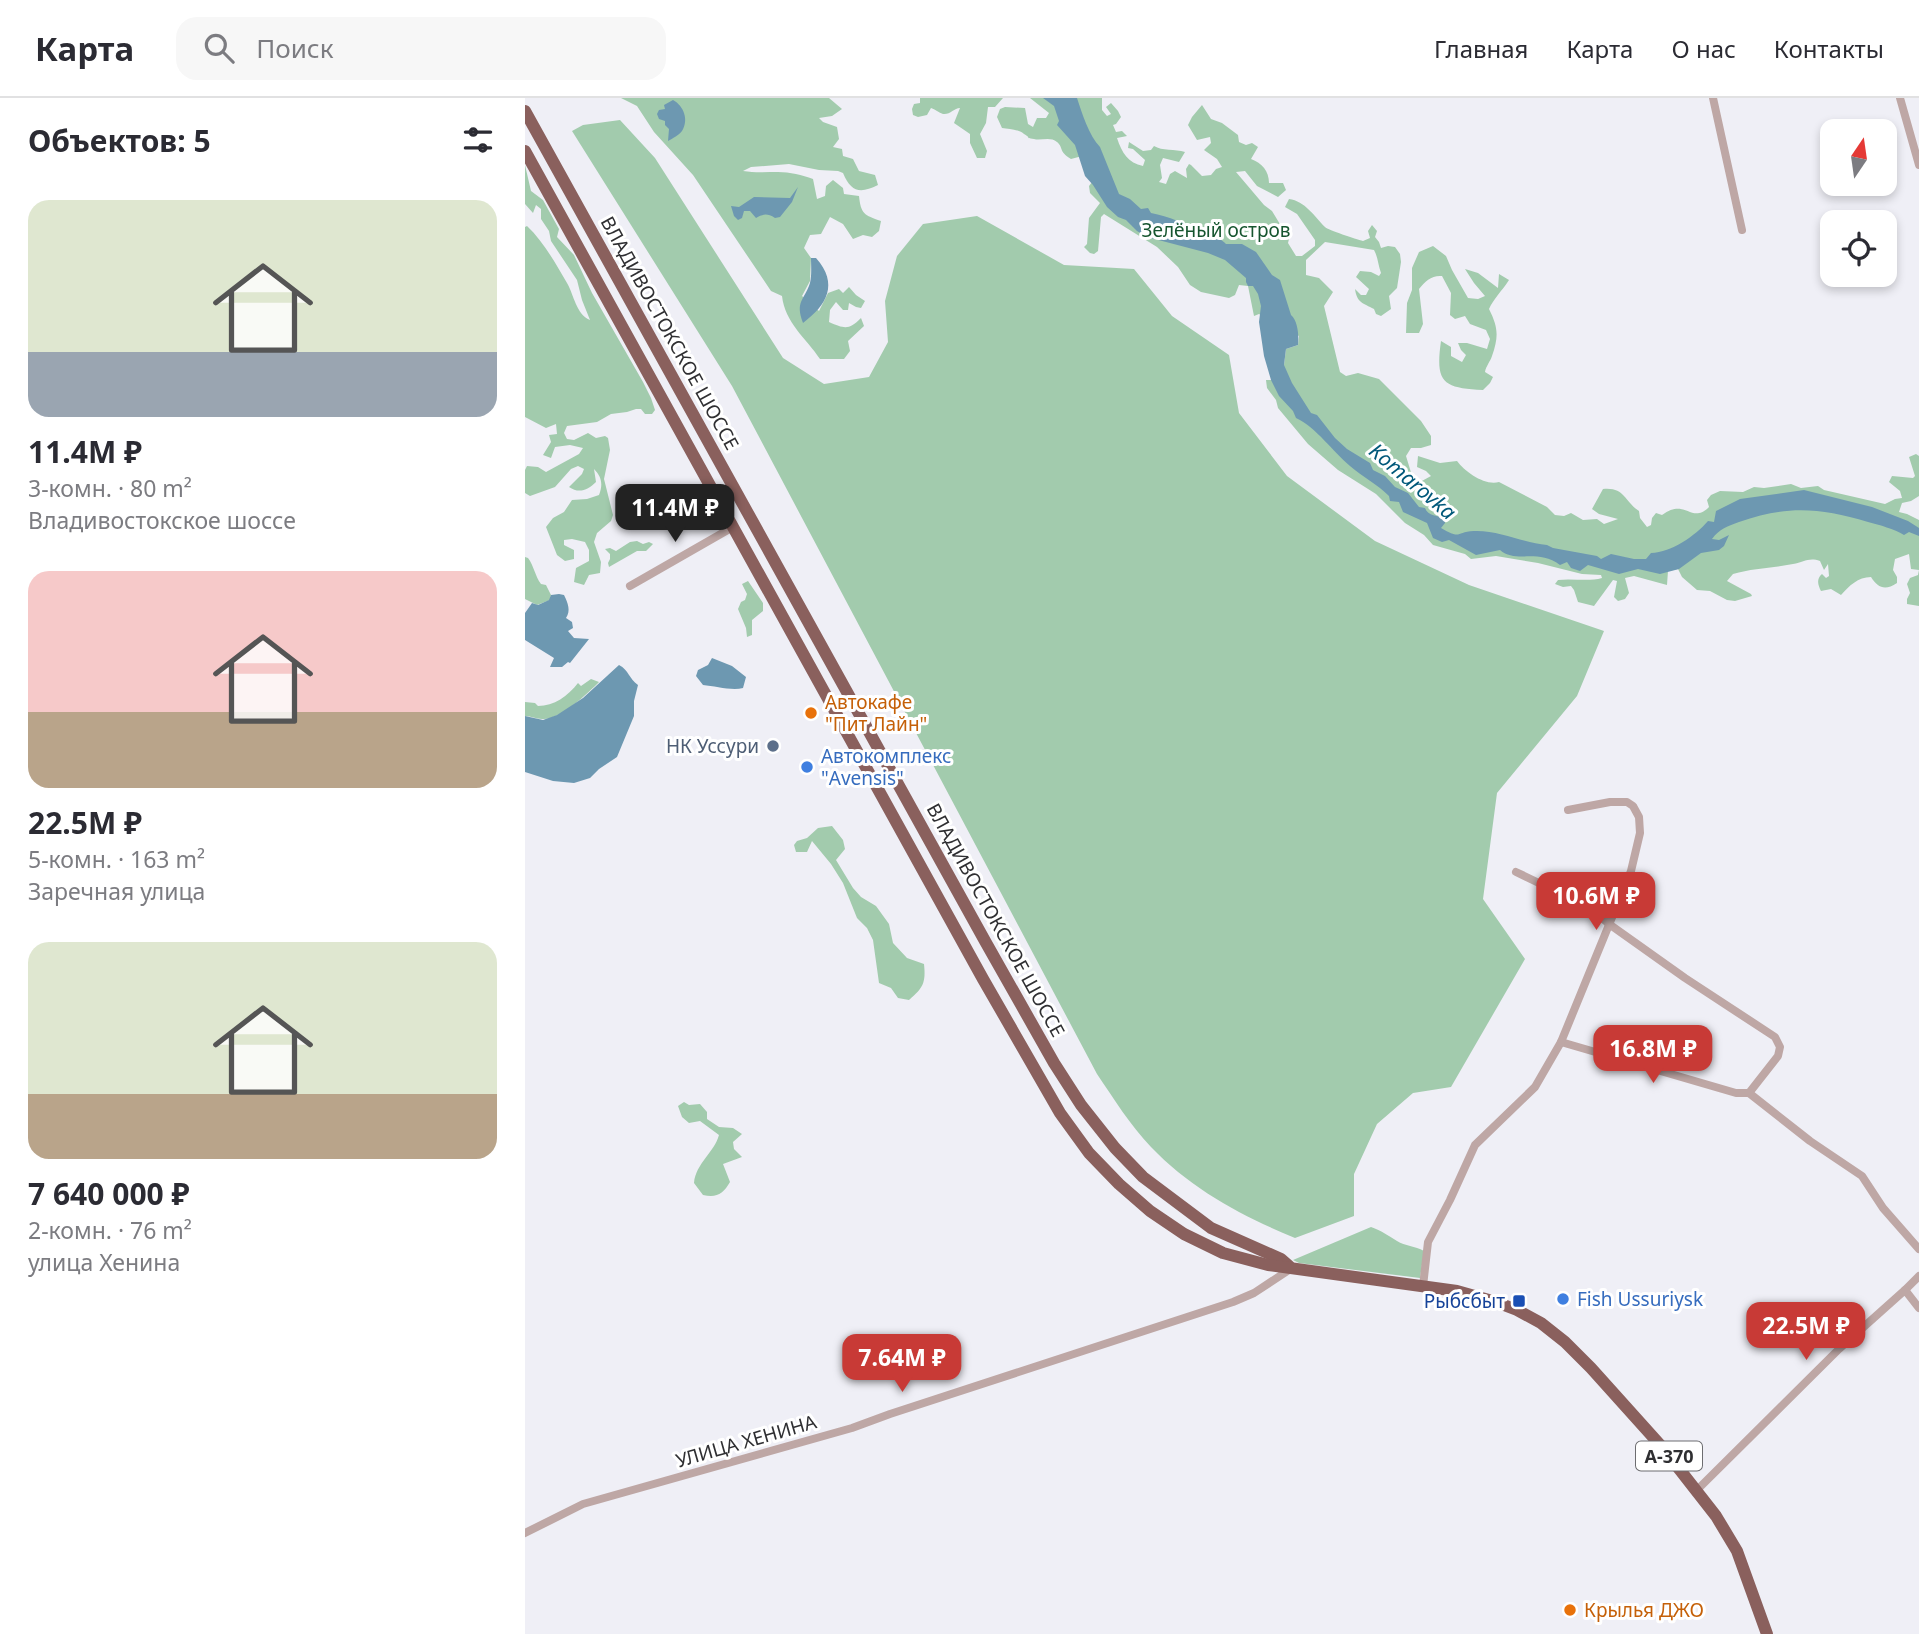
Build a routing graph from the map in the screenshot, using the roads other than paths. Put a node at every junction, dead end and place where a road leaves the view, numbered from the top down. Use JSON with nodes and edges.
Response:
{"nodes":[{"id":1,"x":1713,"y":98,"type":"edge"},
{"id":2,"x":1900,"y":98,"type":"edge"},
{"id":3,"x":525,"y":111,"type":"edge"},
{"id":4,"x":525,"y":151,"type":"edge"},
{"id":5,"x":1919,"y":165,"type":"edge"},
{"id":6,"x":1742,"y":230,"type":"dead end"},
{"id":7,"x":594,"y":235,"type":"junction"},
{"id":8,"x":576,"y":242,"type":"junction"},
{"id":9,"x":733,"y":527,"type":"junction"},
{"id":10,"x":630,"y":586,"type":"dead end"},
{"id":11,"x":1568,"y":810,"type":"dead end"},
{"id":12,"x":1516,"y":872,"type":"dead end"},
{"id":13,"x":1609,"y":924,"type":"junction"},
{"id":14,"x":1561,"y":1042,"type":"junction"},
{"id":15,"x":1064,"y":1078,"type":"junction"},
{"id":16,"x":1047,"y":1089,"type":"junction"},
{"id":17,"x":1749,"y":1093,"type":"junction"},
{"id":18,"x":1919,"y":1249,"type":"edge"},
{"id":19,"x":1292,"y":1268,"type":"junction"},
{"id":20,"x":1919,"y":1276,"type":"edge"},
{"id":21,"x":1423,"y":1286,"type":"junction"},
{"id":22,"x":1905,"y":1290,"type":"junction"},
{"id":23,"x":1919,"y":1308,"type":"edge"},
{"id":24,"x":1697,"y":1490,"type":"junction"},
{"id":25,"x":525,"y":1533,"type":"edge"},
{"id":26,"x":1767,"y":1634,"type":"edge"}],
"edges":[{"from":1,"to":6,"type":"street"},
{"from":2,"to":5,"type":"street"},
{"from":3,"to":7,"type":"highway","name":"ВЛАДИВОСТОКСКОЕ ШОССЕ","number":"А-370"},
{"from":4,"to":8,"type":"highway","name":"ВЛАДИВОСТОКСКОЕ ШОССЕ","number":"А-370"},
{"from":7,"to":8,"type":"highway"},
{"from":7,"to":15,"type":"highway","name":"ВЛАДИВОСТОКСКОЕ ШОССЕ","number":"А-370"},
{"from":8,"to":9,"type":"highway","name":"ВЛАДИВОСТОКСКОЕ ШОССЕ","number":"А-370"},
{"from":9,"to":10,"type":"street"},
{"from":9,"to":16,"type":"highway","name":"ВЛАДИВОСТОКСКОЕ ШОССЕ","number":"А-370"},
{"from":11,"to":13,"type":"street"},
{"from":12,"to":13,"type":"street"},
{"from":13,"to":14,"type":"street"},
{"from":13,"to":17,"type":"street"},
{"from":14,"to":17,"type":"street"},
{"from":14,"to":21,"type":"street"},
{"from":15,"to":16,"type":"highway"},
{"from":15,"to":19,"type":"highway","name":"ВЛАДИВОСТОКСКОЕ ШОССЕ","number":"А-370"},
{"from":16,"to":19,"type":"highway","name":"ВЛАДИВОСТОКСКОЕ ШОССЕ","number":"А-370"},
{"from":17,"to":18,"type":"street"},
{"from":19,"to":21,"type":"highway","name":"ВЛАДИВОСТОКСКОЕ ШОССЕ","number":"А-370"},
{"from":19,"to":25,"type":"street","name":"УЛИЦА ХЕНИНА"},
{"from":20,"to":22,"type":"street"},
{"from":21,"to":24,"type":"highway","name":"ВЛАДИВОСТОКСКОЕ ШОССЕ","number":"А-370"},
{"from":22,"to":23,"type":"street"},
{"from":22,"to":24,"type":"street"},
{"from":24,"to":26,"type":"highway","name":"ВЛАДИВОСТОКСКОЕ ШОССЕ","number":"А-370"}]}
